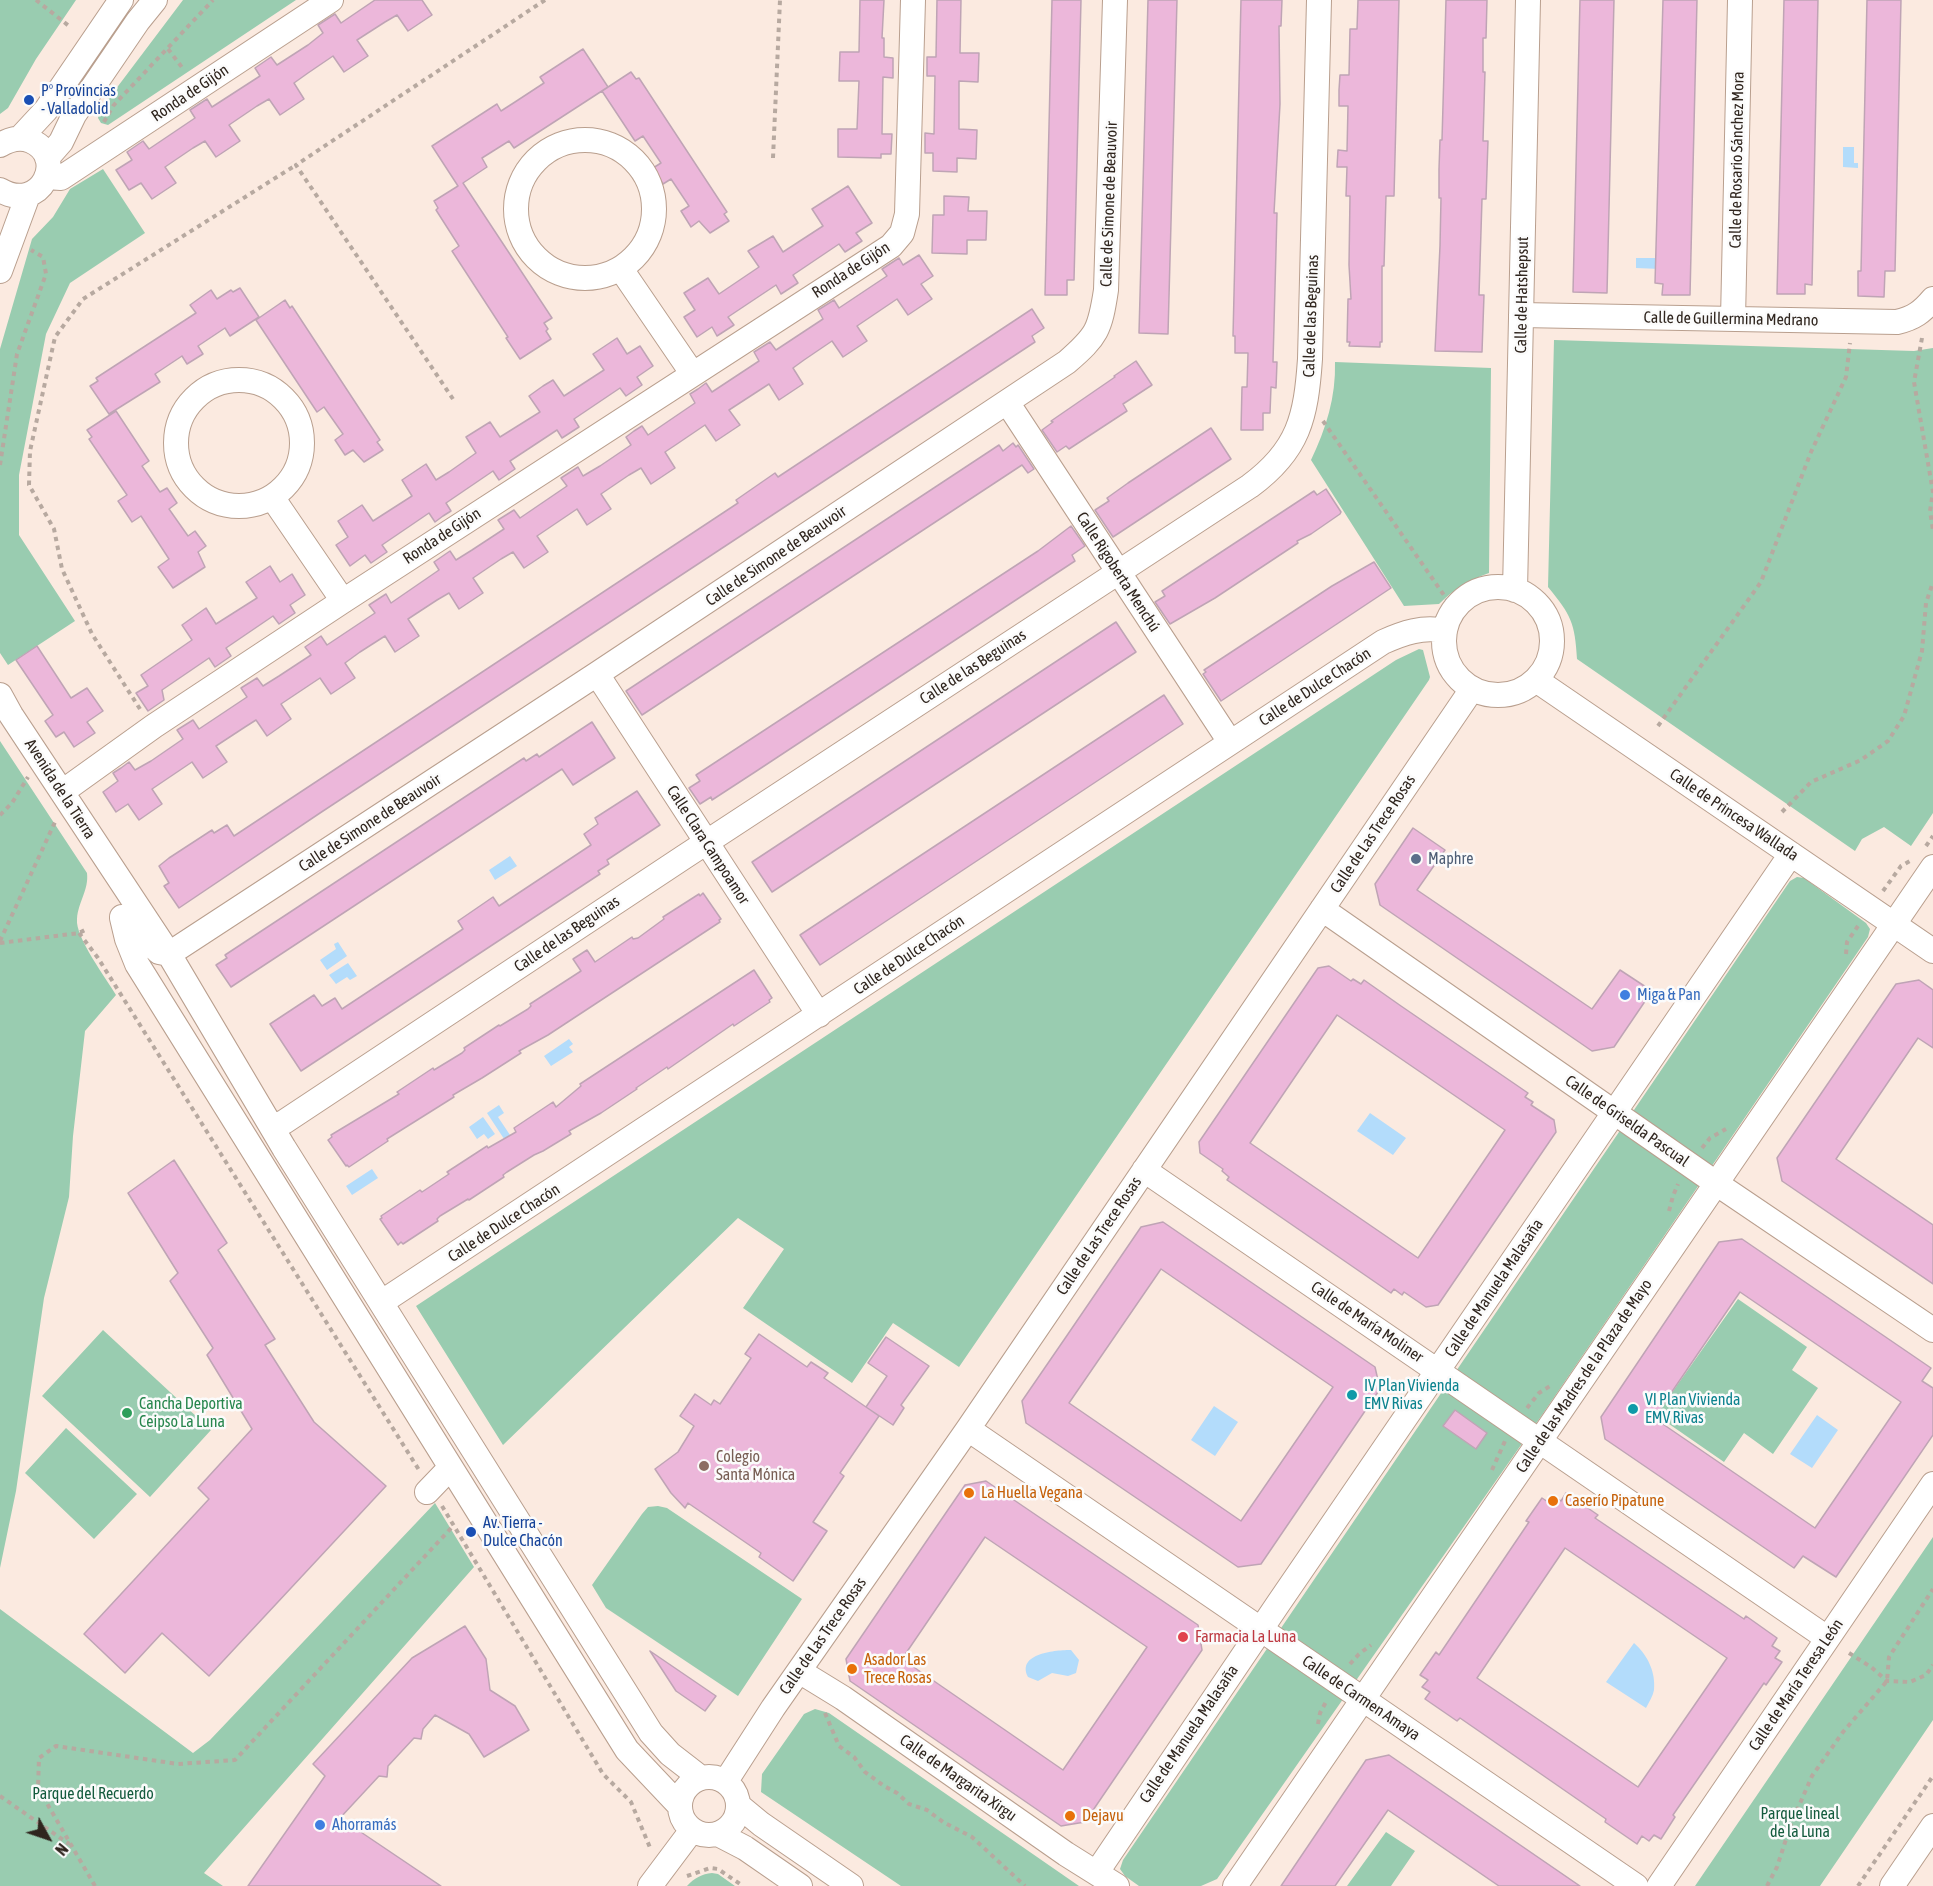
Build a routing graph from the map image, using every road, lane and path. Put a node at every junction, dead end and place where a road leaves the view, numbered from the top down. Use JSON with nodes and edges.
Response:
{"nodes":[{"id":1,"x":36,"y":0,"type":"edge"},
{"id":2,"x":108,"y":0,"type":"edge"},
{"id":3,"x":121,"y":0,"type":"edge"},
{"id":4,"x":155,"y":0,"type":"edge"},
{"id":5,"x":213,"y":0,"type":"edge"},
{"id":6,"x":331,"y":0,"type":"edge"},
{"id":7,"x":545,"y":0,"type":"edge"},
{"id":8,"x":780,"y":0,"type":"edge"},
{"id":9,"x":913,"y":0,"type":"edge"},
{"id":10,"x":1115,"y":0,"type":"edge"},
{"id":11,"x":1319,"y":0,"type":"edge"},
{"id":12,"x":1528,"y":0,"type":"edge"},
{"id":13,"x":1740,"y":0,"type":"edge"},
{"id":14,"x":69,"y":26,"type":"dead end"},
{"id":15,"x":168,"y":49,"type":"junction"},
{"id":16,"x":74,"y":67,"type":"junction"},
{"id":17,"x":188,"y":75,"type":"dead end"},
{"id":18,"x":105,"y":130,"type":"dead end"},
{"id":19,"x":10,"y":141,"type":"edge"},
{"id":20,"x":773,"y":158,"type":"dead end"},
{"id":21,"x":296,"y":165,"type":"junction"},
{"id":22,"x":47,"y":168,"type":"junction"},
{"id":23,"x":0,"y":190,"type":"edge"},
{"id":24,"x":28,"y":195,"type":"junction"},
{"id":25,"x":25,"y":246,"type":"dead end"},
{"id":26,"x":621,"y":268,"type":"junction"},
{"id":27,"x":0,"y":271,"type":"edge"},
{"id":28,"x":1933,"y":299,"type":"edge"},
{"id":29,"x":1521,"y":315,"type":"junction"},
{"id":30,"x":1733,"y":319,"type":"junction"},
{"id":31,"x":1922,"y":338,"type":"dead end"},
{"id":32,"x":1850,"y":342,"type":"dead end"},
{"id":33,"x":692,"y":373,"type":"junction"},
{"id":34,"x":453,"y":399,"type":"dead end"},
{"id":35,"x":1007,"y":402,"type":"junction"},
{"id":36,"x":1323,"y":420,"type":"dead end"},
{"id":37,"x":0,"y":465,"type":"edge"},
{"id":38,"x":272,"y":497,"type":"junction"},
{"id":39,"x":1933,"y":530,"type":"edge"},
{"id":40,"x":1118,"y":572,"type":"junction"},
{"id":41,"x":1933,"y":582,"type":"edge"},
{"id":42,"x":1515,"y":590,"type":"junction"},
{"id":43,"x":343,"y":601,"type":"junction"},
{"id":44,"x":1448,"y":601,"type":"dead end"},
{"id":45,"x":1444,"y":631,"type":"junction"},
{"id":46,"x":597,"y":674,"type":"junction"},
{"id":47,"x":1536,"y":680,"type":"junction"},
{"id":48,"x":1472,"y":689,"type":"junction"},
{"id":49,"x":4,"y":707,"type":"edge"},
{"id":50,"x":143,"y":714,"type":"dead end"},
{"id":51,"x":1658,"y":726,"type":"dead end"},
{"id":52,"x":1230,"y":742,"type":"junction"},
{"id":53,"x":29,"y":777,"type":"dead end"},
{"id":54,"x":62,"y":792,"type":"junction"},
{"id":55,"x":1782,"y":812,"type":"dead end"},
{"id":56,"x":0,"y":815,"type":"edge"},
{"id":57,"x":56,"y":819,"type":"dead end"},
{"id":58,"x":1933,"y":836,"type":"edge"},
{"id":59,"x":706,"y":842,"type":"junction"},
{"id":60,"x":1791,"y":854,"type":"junction"},
{"id":61,"x":108,"y":863,"type":"junction"},
{"id":62,"x":1933,"y":867,"type":"edge"},
{"id":63,"x":1858,"y":900,"type":"junction"},
{"id":64,"x":1322,"y":909,"type":"junction"},
{"id":65,"x":122,"y":917,"type":"junction"},
{"id":66,"x":1894,"y":924,"type":"junction"},
{"id":67,"x":87,"y":929,"type":"dead end"},
{"id":68,"x":79,"y":933,"type":"junction"},
{"id":69,"x":0,"y":942,"type":"edge"},
{"id":70,"x":1933,"y":951,"type":"edge"},
{"id":71,"x":169,"y":954,"type":"junction"},
{"id":72,"x":819,"y":1015,"type":"junction"},
{"id":73,"x":1614,"y":1112,"type":"junction"},
{"id":74,"x":272,"y":1127,"type":"junction"},
{"id":75,"x":1144,"y":1170,"type":"junction"},
{"id":76,"x":1716,"y":1183,"type":"junction"},
{"id":77,"x":381,"y":1302,"type":"junction"},
{"id":78,"x":1933,"y":1330,"type":"edge"},
{"id":79,"x":1438,"y":1370,"type":"junction"},
{"id":80,"x":968,"y":1429,"type":"junction"},
{"id":81,"x":1540,"y":1440,"type":"junction"},
{"id":82,"x":450,"y":1468,"type":"junction"},
{"id":83,"x":1933,"y":1484,"type":"edge"},
{"id":84,"x":429,"y":1490,"type":"junction"},
{"id":85,"x":455,"y":1524,"type":"junction"},
{"id":86,"x":1933,"y":1590,"type":"edge"},
{"id":87,"x":1261,"y":1629,"type":"junction"},
{"id":88,"x":1827,"y":1638,"type":"junction"},
{"id":89,"x":1849,"y":1653,"type":"dead end"},
{"id":90,"x":1933,"y":1665,"type":"edge"},
{"id":91,"x":799,"y":1671,"type":"junction"},
{"id":92,"x":1887,"y":1681,"type":"junction"},
{"id":93,"x":1363,"y":1698,"type":"junction"},
{"id":94,"x":821,"y":1704,"type":"dead end"},
{"id":95,"x":1933,"y":1776,"type":"edge"},
{"id":96,"x":701,"y":1778,"type":"junction"},
{"id":97,"x":726,"y":1781,"type":"junction"},
{"id":98,"x":0,"y":1796,"type":"edge"},
{"id":99,"x":680,"y":1805,"type":"junction"},
{"id":100,"x":738,"y":1805,"type":"junction"},
{"id":101,"x":1933,"y":1826,"type":"edge"},
{"id":102,"x":692,"y":1830,"type":"junction"},
{"id":103,"x":718,"y":1833,"type":"junction"},
{"id":104,"x":72,"y":1846,"type":"junction"},
{"id":105,"x":653,"y":1856,"type":"dead end"},
{"id":106,"x":702,"y":1869,"type":"dead end"},
{"id":107,"x":1097,"y":1872,"type":"junction"},
{"id":108,"x":95,"y":1886,"type":"edge"},
{"id":109,"x":650,"y":1886,"type":"edge"},
{"id":110,"x":743,"y":1886,"type":"edge"},
{"id":111,"x":800,"y":1886,"type":"edge"},
{"id":112,"x":851,"y":1886,"type":"edge"},
{"id":113,"x":1024,"y":1886,"type":"edge"},
{"id":114,"x":1117,"y":1886,"type":"edge"},
{"id":115,"x":1235,"y":1886,"type":"edge"},
{"id":116,"x":1636,"y":1886,"type":"edge"},
{"id":117,"x":1659,"y":1886,"type":"edge"},
{"id":118,"x":1767,"y":1886,"type":"edge"},
{"id":119,"x":1858,"y":1886,"type":"edge"},
{"id":120,"x":1892,"y":1886,"type":"edge"}],
"edges":[{"from":1,"to":14,"type":"path"},
{"from":2,"to":16,"type":"street"},
{"from":3,"to":16,"type":"street"},
{"from":4,"to":22,"type":"street"},
{"from":5,"to":15,"type":"path"},
{"from":6,"to":22,"type":"street","name":"Ronda de Gijón"},
{"from":7,"to":21,"type":"path"},
{"from":8,"to":20,"type":"path"},
{"from":9,"to":33,"type":"street","name":"Ronda de Gijón"},
{"from":10,"to":35,"type":"street","name":"Calle de Simone de Beauvoir"},
{"from":11,"to":40,"type":"street","name":"Calle de las Beguinas"},
{"from":12,"to":29,"type":"street","name":"Calle de Hatshepsut"},
{"from":13,"to":30,"type":"street","name":"Calle de Rosario Sánchez Mora"},
{"from":15,"to":17,"type":"path"},
{"from":15,"to":18,"type":"path"},
{"from":16,"to":19,"type":"street"},
{"from":19,"to":22,"type":"street"},
{"from":21,"to":34,"type":"path"},
{"from":21,"to":50,"type":"path"},
{"from":22,"to":24,"type":"street"},
{"from":23,"to":24,"type":"street"},
{"from":24,"to":27,"type":"street"},
{"from":25,"to":37,"type":"path"},
{"from":26,"to":26,"type":"street"},
{"from":26,"to":33,"type":"street"},
{"from":28,"to":30,"type":"street","name":"Calle de Guillermina Medrano"},
{"from":29,"to":30,"type":"street","name":"Calle de Guillermina Medrano"},
{"from":29,"to":42,"type":"street","name":"Calle de Hatshepsut"},
{"from":31,"to":39,"type":"path"},
{"from":32,"to":51,"type":"path"},
{"from":33,"to":43,"type":"street","name":"Ronda de Gijón"},
{"from":35,"to":40,"type":"street","name":"Calle Rigoberta Menchú"},
{"from":35,"to":46,"type":"street","name":"Calle de Simone de Beauvoir"},
{"from":36,"to":44,"type":"path"},
{"from":38,"to":38,"type":"street"},
{"from":38,"to":43,"type":"street"},
{"from":40,"to":52,"type":"street","name":"Calle Rigoberta Menchú"},
{"from":40,"to":59,"type":"street","name":"Calle de las Beguinas"},
{"from":41,"to":55,"type":"path"},
{"from":42,"to":45,"type":"street"},
{"from":42,"to":47,"type":"street"},
{"from":43,"to":54,"type":"street","name":"Ronda de Gijón"},
{"from":45,"to":48,"type":"street"},
{"from":45,"to":52,"type":"street","name":"Calle de Dulce Chacón"},
{"from":46,"to":59,"type":"street","name":"Calle Clara Campoamor"},
{"from":46,"to":71,"type":"street","name":"Calle de Simone de Beauvoir"},
{"from":47,"to":48,"type":"street"},
{"from":47,"to":60,"type":"street","name":"Calle de Princesa Wallada"},
{"from":48,"to":64,"type":"street","name":"Calle de Las Trece Rosas"},
{"from":49,"to":54,"type":"street","name":"Avenida de la Tierra"},
{"from":52,"to":72,"type":"street","name":"Calle de Dulce Chacón"},
{"from":53,"to":56,"type":"path"},
{"from":54,"to":61,"type":"street","name":"Avenida de la Tierra"},
{"from":57,"to":69,"type":"path"},
{"from":58,"to":63,"type":"path"},
{"from":59,"to":72,"type":"street","name":"Calle Clara Campoamor"},
{"from":59,"to":74,"type":"street","name":"Calle de las Beguinas"},
{"from":60,"to":63,"type":"street","name":"Calle de Princesa Wallada"},
{"from":60,"to":73,"type":"street","name":"Calle de Manuela Malasaña"},
{"from":61,"to":65,"type":"street"},
{"from":61,"to":71,"type":"street","name":"Avenida de la Tierra"},
{"from":62,"to":66,"type":"street","name":"Calle de las Madres de la Plaza de Mayo"},
{"from":63,"to":66,"type":"street","name":"Calle de Princesa Wallada"},
{"from":64,"to":73,"type":"street","name":"Calle de Griselda Pascual"},
{"from":64,"to":75,"type":"street","name":"Calle de Las Trece Rosas"},
{"from":65,"to":71,"type":"street"},
{"from":65,"to":82,"type":"street"},
{"from":66,"to":70,"type":"street","name":"Calle de Princesa Wallada"},
{"from":66,"to":76,"type":"street","name":"Calle de las Madres de la Plaza de Mayo"},
{"from":67,"to":68,"type":"path"},
{"from":68,"to":69,"type":"path"},
{"from":68,"to":84,"type":"path"},
{"from":71,"to":74,"type":"street","name":"Avenida de la Tierra"},
{"from":72,"to":77,"type":"street","name":"Calle de Dulce Chacón"},
{"from":73,"to":76,"type":"street","name":"Calle de Griselda Pascual"},
{"from":73,"to":79,"type":"street","name":"Calle de Manuela Malasaña"},
{"from":74,"to":77,"type":"street","name":"Avenida de la Tierra"},
{"from":75,"to":79,"type":"street","name":"Calle de María Moliner"},
{"from":75,"to":80,"type":"street","name":"Calle de Las Trece Rosas"},
{"from":76,"to":78,"type":"street","name":"Calle de Griselda Pascual"},
{"from":76,"to":81,"type":"street","name":"Calle de las Madres de la Plaza de Mayo"},
{"from":77,"to":96,"type":"street","name":"Avenida de la Tierra"},
{"from":79,"to":81,"type":"street","name":"Calle de María Moliner"},
{"from":79,"to":87,"type":"street","name":"Calle de Manuela Malasaña"},
{"from":80,"to":87,"type":"street","name":"Calle de Carmen Amaya"},
{"from":80,"to":91,"type":"street","name":"Calle de Las Trece Rosas"},
{"from":81,"to":88,"type":"street","name":"Calle de María Moliner"},
{"from":81,"to":93,"type":"street","name":"Calle de las Madres de la Plaza de Mayo"},
{"from":82,"to":84,"type":"street"},
{"from":82,"to":99,"type":"street"},
{"from":83,"to":88,"type":"street","name":"Calle de María Teresa León"},
{"from":84,"to":85,"type":"path"},
{"from":85,"to":104,"type":"path"},
{"from":85,"to":105,"type":"path"},
{"from":86,"to":92,"type":"path"},
{"from":87,"to":93,"type":"street","name":"Calle de Carmen Amaya"},
{"from":87,"to":107,"type":"street","name":"Calle de Manuela Malasaña"},
{"from":88,"to":117,"type":"street","name":"Calle de María Teresa León"},
{"from":89,"to":92,"type":"path"},
{"from":90,"to":92,"type":"path"},
{"from":91,"to":97,"type":"street","name":"Calle de Las Trece Rosas"},
{"from":91,"to":107,"type":"street","name":"Calle de Margarita Xirgu"},
{"from":92,"to":118,"type":"path"},
{"from":93,"to":115,"type":"street","name":"Calle de las Madres de la Plaza de Mayo"},
{"from":93,"to":116,"type":"street","name":"Calle de Carmen Amaya"},
{"from":94,"to":113,"type":"path"},
{"from":95,"to":119,"type":"path"},
{"from":96,"to":97,"type":"street"},
{"from":96,"to":99,"type":"street"},
{"from":97,"to":100,"type":"street"},
{"from":98,"to":104,"type":"path"},
{"from":99,"to":102,"type":"street"},
{"from":100,"to":103,"type":"street"},
{"from":100,"to":112,"type":"street"},
{"from":101,"to":120,"type":"street"},
{"from":102,"to":103,"type":"street"},
{"from":102,"to":109,"type":"street"},
{"from":103,"to":111,"type":"street"},
{"from":104,"to":108,"type":"path"},
{"from":106,"to":110,"type":"path"},
{"from":107,"to":114,"type":"street","name":"Calle de Margarita Xirgu"}]}
